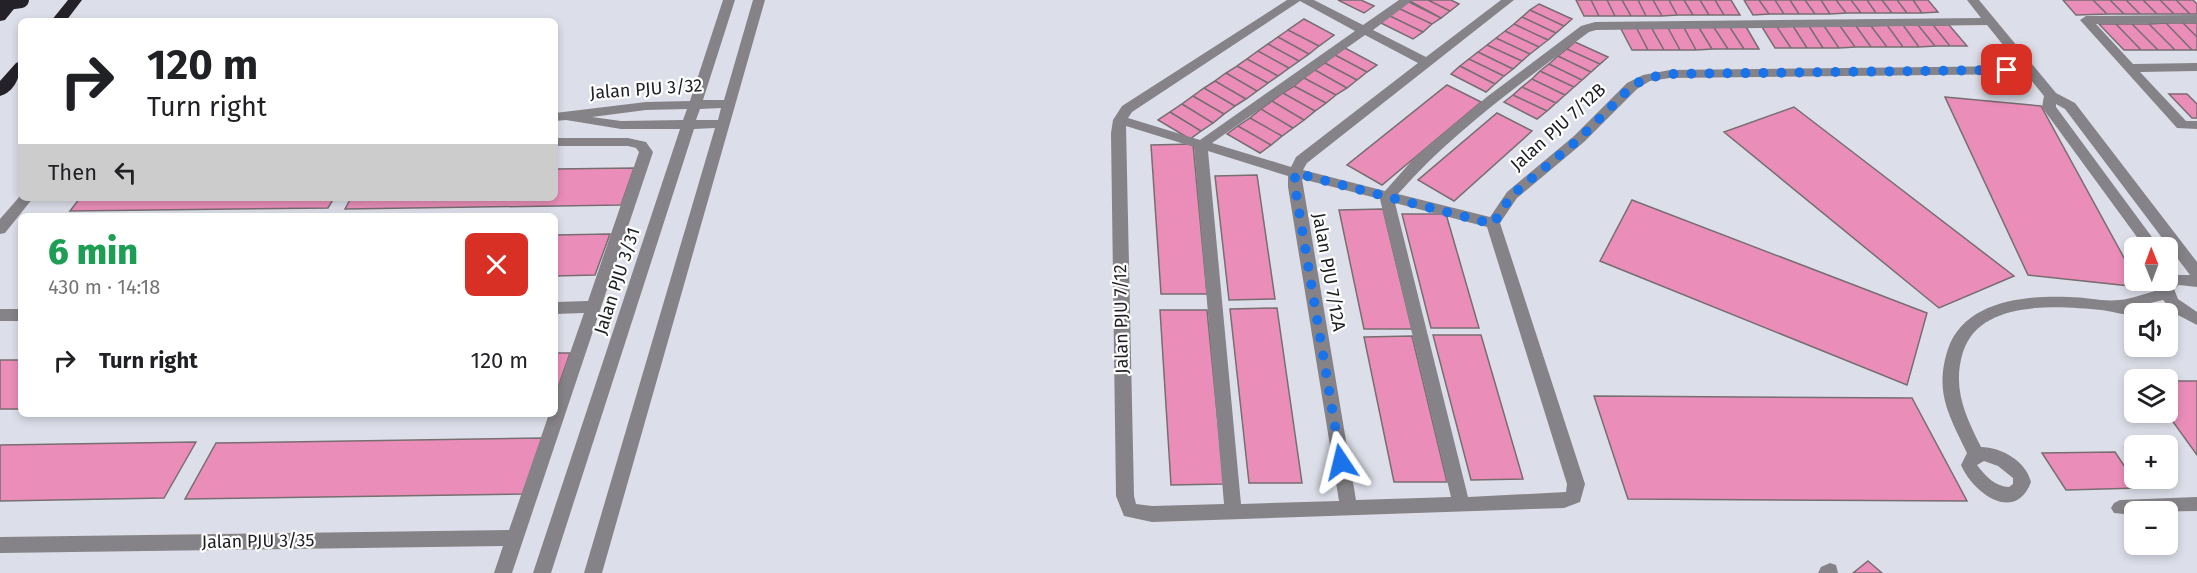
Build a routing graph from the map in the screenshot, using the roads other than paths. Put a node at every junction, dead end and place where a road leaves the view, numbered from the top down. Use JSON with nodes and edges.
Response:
{"nodes":[{"id":1,"x":14,"y":0,"type":"edge"},
{"id":2,"x":21,"y":0,"type":"edge"},
{"id":3,"x":75,"y":0,"type":"edge"},
{"id":4,"x":729,"y":0,"type":"edge"},
{"id":5,"x":759,"y":0,"type":"edge"},
{"id":6,"x":1295,"y":0,"type":"edge"},
{"id":7,"x":1305,"y":0,"type":"edge"},
{"id":8,"x":1407,"y":0,"type":"edge"},
{"id":9,"x":1508,"y":0,"type":"edge"},
{"id":10,"x":1972,"y":0,"type":"edge"},
{"id":11,"x":0,"y":3,"type":"edge"},
{"id":12,"x":0,"y":17,"type":"edge"},
{"id":13,"x":60,"y":18,"type":"edge"},
{"id":14,"x":2197,"y":19,"type":"edge"},
{"id":15,"x":1991,"y":21,"type":"junction"},
{"id":16,"x":1365,"y":31,"type":"junction"},
{"id":17,"x":1426,"y":62,"type":"junction"},
{"id":18,"x":2197,"y":67,"type":"edge"},
{"id":19,"x":2130,"y":68,"type":"junction"},
{"id":20,"x":18,"y":70,"type":"edge"},
{"id":21,"x":2031,"y":70,"type":"junction"},
{"id":22,"x":0,"y":91,"type":"edge"},
{"id":23,"x":2051,"y":96,"type":"junction"},
{"id":24,"x":696,"y":104,"type":"junction"},
{"id":25,"x":730,"y":104,"type":"junction"},
{"id":26,"x":560,"y":117,"type":"edge"},
{"id":27,"x":1120,"y":120,"type":"junction"},
{"id":28,"x":724,"y":124,"type":"junction"},
{"id":29,"x":689,"y":125,"type":"junction"},
{"id":30,"x":2197,"y":125,"type":"edge"},
{"id":31,"x":558,"y":142,"type":"edge"},
{"id":32,"x":1201,"y":145,"type":"junction"},
{"id":33,"x":1295,"y":173,"type":"junction"},
{"id":34,"x":1387,"y":198,"type":"junction"},
{"id":35,"x":23,"y":201,"type":"edge"},
{"id":36,"x":1493,"y":224,"type":"junction"},
{"id":37,"x":0,"y":229,"type":"edge"},
{"id":38,"x":2144,"y":237,"type":"edge"},
{"id":39,"x":2197,"y":273,"type":"edge"},
{"id":40,"x":2178,"y":276,"type":"edge"},
{"id":41,"x":2197,"y":281,"type":"edge"},
{"id":42,"x":2167,"y":293,"type":"joint"},
{"id":43,"x":2119,"y":306,"type":"junction"},
{"id":44,"x":593,"y":307,"type":"junction"},
{"id":45,"x":2124,"y":307,"type":"edge"},
{"id":46,"x":558,"y":308,"type":"edge"},
{"id":47,"x":0,"y":315,"type":"edge"},
{"id":48,"x":18,"y":315,"type":"edge"},
{"id":49,"x":2178,"y":316,"type":"edge"},
{"id":50,"x":2196,"y":318,"type":"edge"},
{"id":51,"x":558,"y":411,"type":"edge"},
{"id":52,"x":556,"y":417,"type":"edge"},
{"id":53,"x":1976,"y":455,"type":"dead end"},
{"id":54,"x":1461,"y":504,"type":"junction"},
{"id":55,"x":2197,"y":504,"type":"edge"},
{"id":56,"x":1348,"y":507,"type":"junction"},
{"id":57,"x":2120,"y":508,"type":"dead end"},
{"id":58,"x":1233,"y":512,"type":"junction"},
{"id":59,"x":515,"y":538,"type":"junction"},
{"id":60,"x":0,"y":545,"type":"edge"},
{"id":61,"x":503,"y":573,"type":"edge"},
{"id":62,"x":542,"y":573,"type":"edge"},
{"id":63,"x":593,"y":573,"type":"edge"}],
"edges":[{"from":1,"to":12,"type":"highway"},
{"from":2,"to":11,"type":"highway","bridge":true},
{"from":3,"to":13,"type":"highway"},
{"from":4,"to":24,"type":"street","name":"Jalan PJU 3/31"},
{"from":5,"to":25,"type":"street"},
{"from":6,"to":27,"type":"street"},
{"from":7,"to":16,"type":"street"},
{"from":8,"to":16,"type":"street"},
{"from":9,"to":17,"type":"street"},
{"from":10,"to":15,"type":"street"},
{"from":14,"to":19,"type":"street"},
{"from":15,"to":21,"type":"street"},
{"from":15,"to":34,"type":"street"},
{"from":16,"to":17,"type":"street"},
{"from":16,"to":32,"type":"street"},
{"from":17,"to":33,"type":"street"},
{"from":18,"to":19,"type":"street"},
{"from":19,"to":30,"type":"street"},
{"from":20,"to":22,"type":"highway"},
{"from":21,"to":23,"type":"street"},
{"from":21,"to":36,"type":"street","name":"Jalan PJU 7/12B"},
{"from":23,"to":38,"type":"street"},
{"from":23,"to":39,"type":"street"},
{"from":24,"to":25,"type":"street","name":"Jalan PJU 3/32"},
{"from":24,"to":26,"type":"street","name":"Jalan PJU 3/32"},
{"from":24,"to":29,"type":"street","name":"Jalan PJU 3/31"},
{"from":25,"to":28,"type":"street"},
{"from":26,"to":29,"type":"street","name":"Jalan PJU 3/32"},
{"from":27,"to":32,"type":"street"},
{"from":27,"to":58,"type":"street","name":"Jalan PJU 7/12"},
{"from":28,"to":29,"type":"street","name":"Jalan PJU 3/32"},
{"from":28,"to":63,"type":"street"},
{"from":29,"to":62,"type":"street","name":"Jalan PJU 3/31"},
{"from":31,"to":44,"type":"street"},
{"from":32,"to":33,"type":"street"},
{"from":32,"to":58,"type":"street"},
{"from":33,"to":34,"type":"street"},
{"from":33,"to":56,"type":"street","name":"Jalan PJU 7/12A"},
{"from":34,"to":36,"type":"street"},
{"from":34,"to":54,"type":"street"},
{"from":35,"to":37,"type":"street"},
{"from":36,"to":54,"type":"street"},
{"from":40,"to":41,"type":"street"},
{"from":42,"to":43,"type":"street"},
{"from":42,"to":50,"type":"street"},
{"from":43,"to":45,"type":"street"},
{"from":43,"to":53,"type":"street"},
{"from":44,"to":46,"type":"street"},
{"from":44,"to":51,"type":"street"},
{"from":47,"to":48,"type":"street"},
{"from":49,"to":50,"type":"street"},
{"from":52,"to":59,"type":"street"},
{"from":54,"to":56,"type":"street"},
{"from":55,"to":57,"type":"street"},
{"from":56,"to":58,"type":"street","name":"Jalan PJU 7/12"},
{"from":59,"to":60,"type":"street","name":"Jalan PJU 3/35"},
{"from":59,"to":61,"type":"street"}]}
